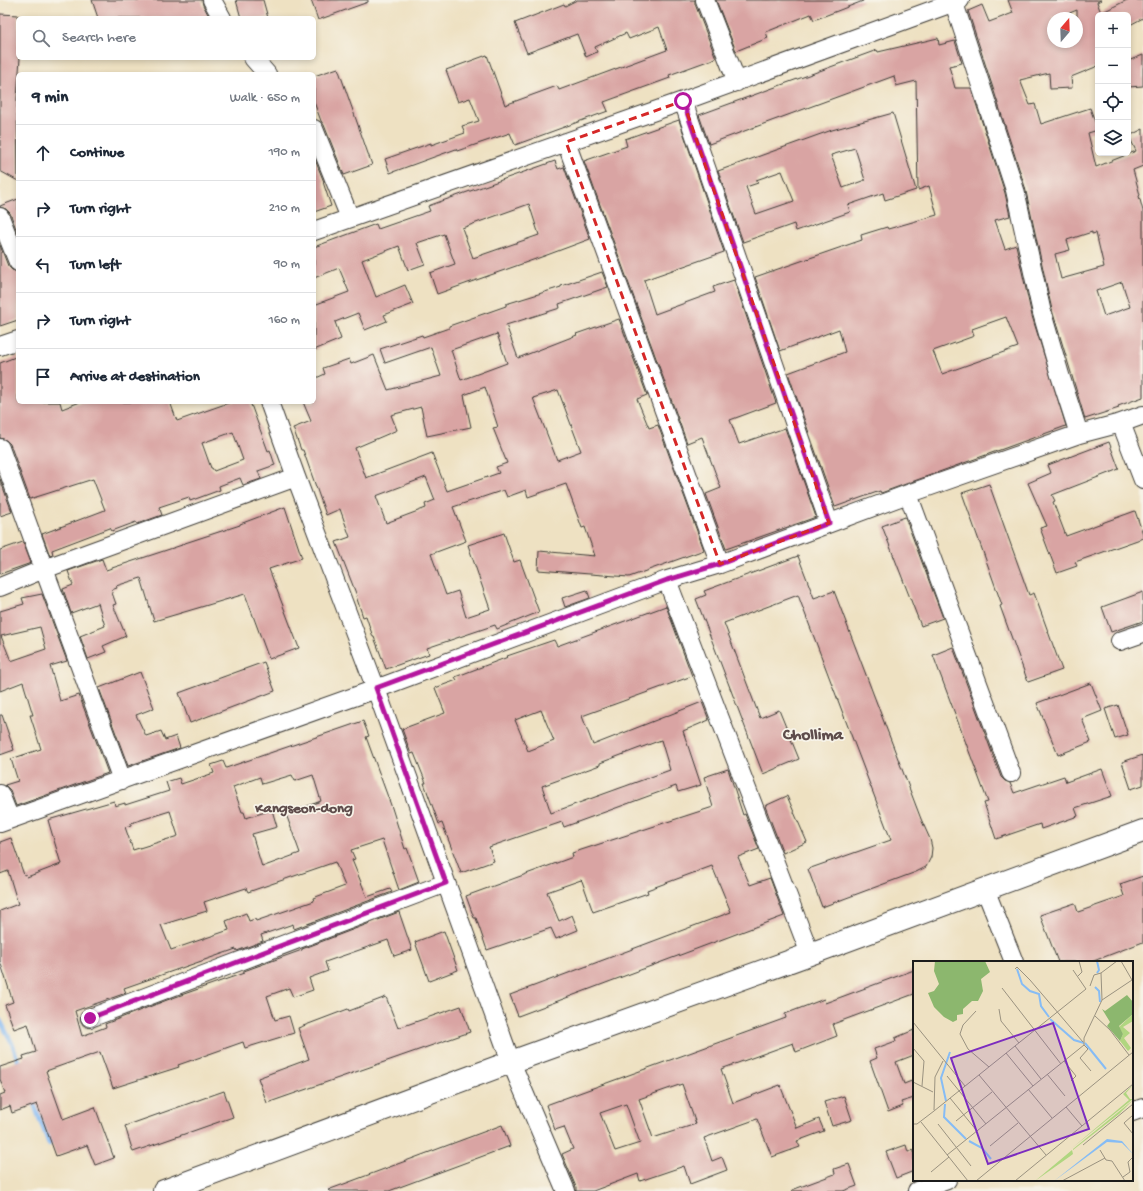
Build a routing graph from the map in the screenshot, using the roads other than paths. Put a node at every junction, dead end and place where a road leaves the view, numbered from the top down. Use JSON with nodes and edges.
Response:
{"nodes":[{"id":1,"x":212,"y":0,"type":"edge"},
{"id":2,"x":705,"y":0,"type":"edge"},
{"id":3,"x":955,"y":1,"type":"edge"},
{"id":4,"x":221,"y":16,"type":"edge"},
{"id":5,"x":255,"y":60,"type":"edge"},
{"id":6,"x":265,"y":72,"type":"edge"},
{"id":7,"x":737,"y":82,"type":"junction"},
{"id":8,"x":683,"y":101,"type":"junction"},
{"id":9,"x":316,"y":134,"type":"edge"},
{"id":10,"x":566,"y":142,"type":"junction"},
{"id":11,"x":0,"y":217,"type":"edge"},
{"id":12,"x":350,"y":218,"type":"junction"},
{"id":13,"x":316,"y":230,"type":"edge"},
{"id":14,"x":16,"y":257,"type":"edge"},
{"id":15,"x":16,"y":341,"type":"edge"},
{"id":16,"x":0,"y":346,"type":"edge"},
{"id":17,"x":271,"y":404,"type":"edge"},
{"id":18,"x":1143,"y":415,"type":"edge"},
{"id":19,"x":1121,"y":423,"type":"junction"},
{"id":20,"x":1079,"y":434,"type":"junction"},
{"id":21,"x":0,"y":448,"type":"edge"},
{"id":22,"x":296,"y":477,"type":"junction"},
{"id":23,"x":1143,"y":480,"type":"edge"},
{"id":24,"x":908,"y":494,"type":"junction"},
{"id":25,"x":829,"y":523,"type":"junction"},
{"id":26,"x":720,"y":564,"type":"junction"},
{"id":27,"x":44,"y":569,"type":"junction"},
{"id":28,"x":667,"y":580,"type":"junction"},
{"id":29,"x":0,"y":587,"type":"edge"},
{"id":30,"x":1143,"y":633,"type":"edge"},
{"id":31,"x":1120,"y":641,"type":"dead end"},
{"id":32,"x":376,"y":688,"type":"junction"},
{"id":33,"x":1011,"y":773,"type":"dead end"},
{"id":34,"x":122,"y":780,"type":"junction"},
{"id":35,"x":0,"y":794,"type":"edge"},
{"id":36,"x":5,"y":821,"type":"edge"},
{"id":37,"x":1143,"y":831,"type":"edge"},
{"id":38,"x":446,"y":883,"type":"junction"},
{"id":39,"x":985,"y":889,"type":"junction"},
{"id":40,"x":810,"y":954,"type":"junction"},
{"id":41,"x":1014,"y":961,"type":"edge"},
{"id":42,"x":90,"y":1018,"type":"dead end"},
{"id":43,"x":511,"y":1062,"type":"junction"},
{"id":44,"x":1143,"y":1108,"type":"edge"},
{"id":45,"x":1133,"y":1112,"type":"edge"},
{"id":46,"x":944,"y":1181,"type":"edge"},
{"id":47,"x":164,"y":1191,"type":"edge"},
{"id":48,"x":566,"y":1191,"type":"edge"},
{"id":49,"x":917,"y":1191,"type":"edge"}],
"edges":[{"from":1,"to":4,"type":"street"},
{"from":2,"to":7,"type":"street"},
{"from":3,"to":7,"type":"street"},
{"from":3,"to":20,"type":"street"},
{"from":5,"to":6,"type":"street"},
{"from":7,"to":8,"type":"street"},
{"from":8,"to":10,"type":"street"},
{"from":8,"to":25,"type":"street"},
{"from":9,"to":12,"type":"street"},
{"from":10,"to":12,"type":"street"},
{"from":10,"to":26,"type":"street"},
{"from":11,"to":14,"type":"street"},
{"from":12,"to":13,"type":"street"},
{"from":15,"to":16,"type":"street"},
{"from":17,"to":22,"type":"street"},
{"from":18,"to":19,"type":"street"},
{"from":19,"to":20,"type":"street"},
{"from":19,"to":23,"type":"street"},
{"from":20,"to":24,"type":"street"},
{"from":21,"to":27,"type":"street"},
{"from":22,"to":27,"type":"street"},
{"from":22,"to":32,"type":"street"},
{"from":24,"to":25,"type":"street"},
{"from":24,"to":33,"type":"street"},
{"from":25,"to":26,"type":"street"},
{"from":26,"to":28,"type":"street"},
{"from":27,"to":29,"type":"street"},
{"from":27,"to":34,"type":"street"},
{"from":28,"to":32,"type":"street"},
{"from":28,"to":40,"type":"street"},
{"from":30,"to":31,"type":"street"},
{"from":32,"to":34,"type":"street"},
{"from":32,"to":38,"type":"street"},
{"from":34,"to":36,"type":"street"},
{"from":35,"to":36,"type":"street"},
{"from":37,"to":39,"type":"main road"},
{"from":38,"to":42,"type":"street"},
{"from":38,"to":43,"type":"street"},
{"from":39,"to":40,"type":"main road"},
{"from":39,"to":41,"type":"street"},
{"from":40,"to":43,"type":"main road"},
{"from":43,"to":47,"type":"main road"},
{"from":43,"to":48,"type":"street"},
{"from":44,"to":45,"type":"street"},
{"from":46,"to":49,"type":"street"}]}
